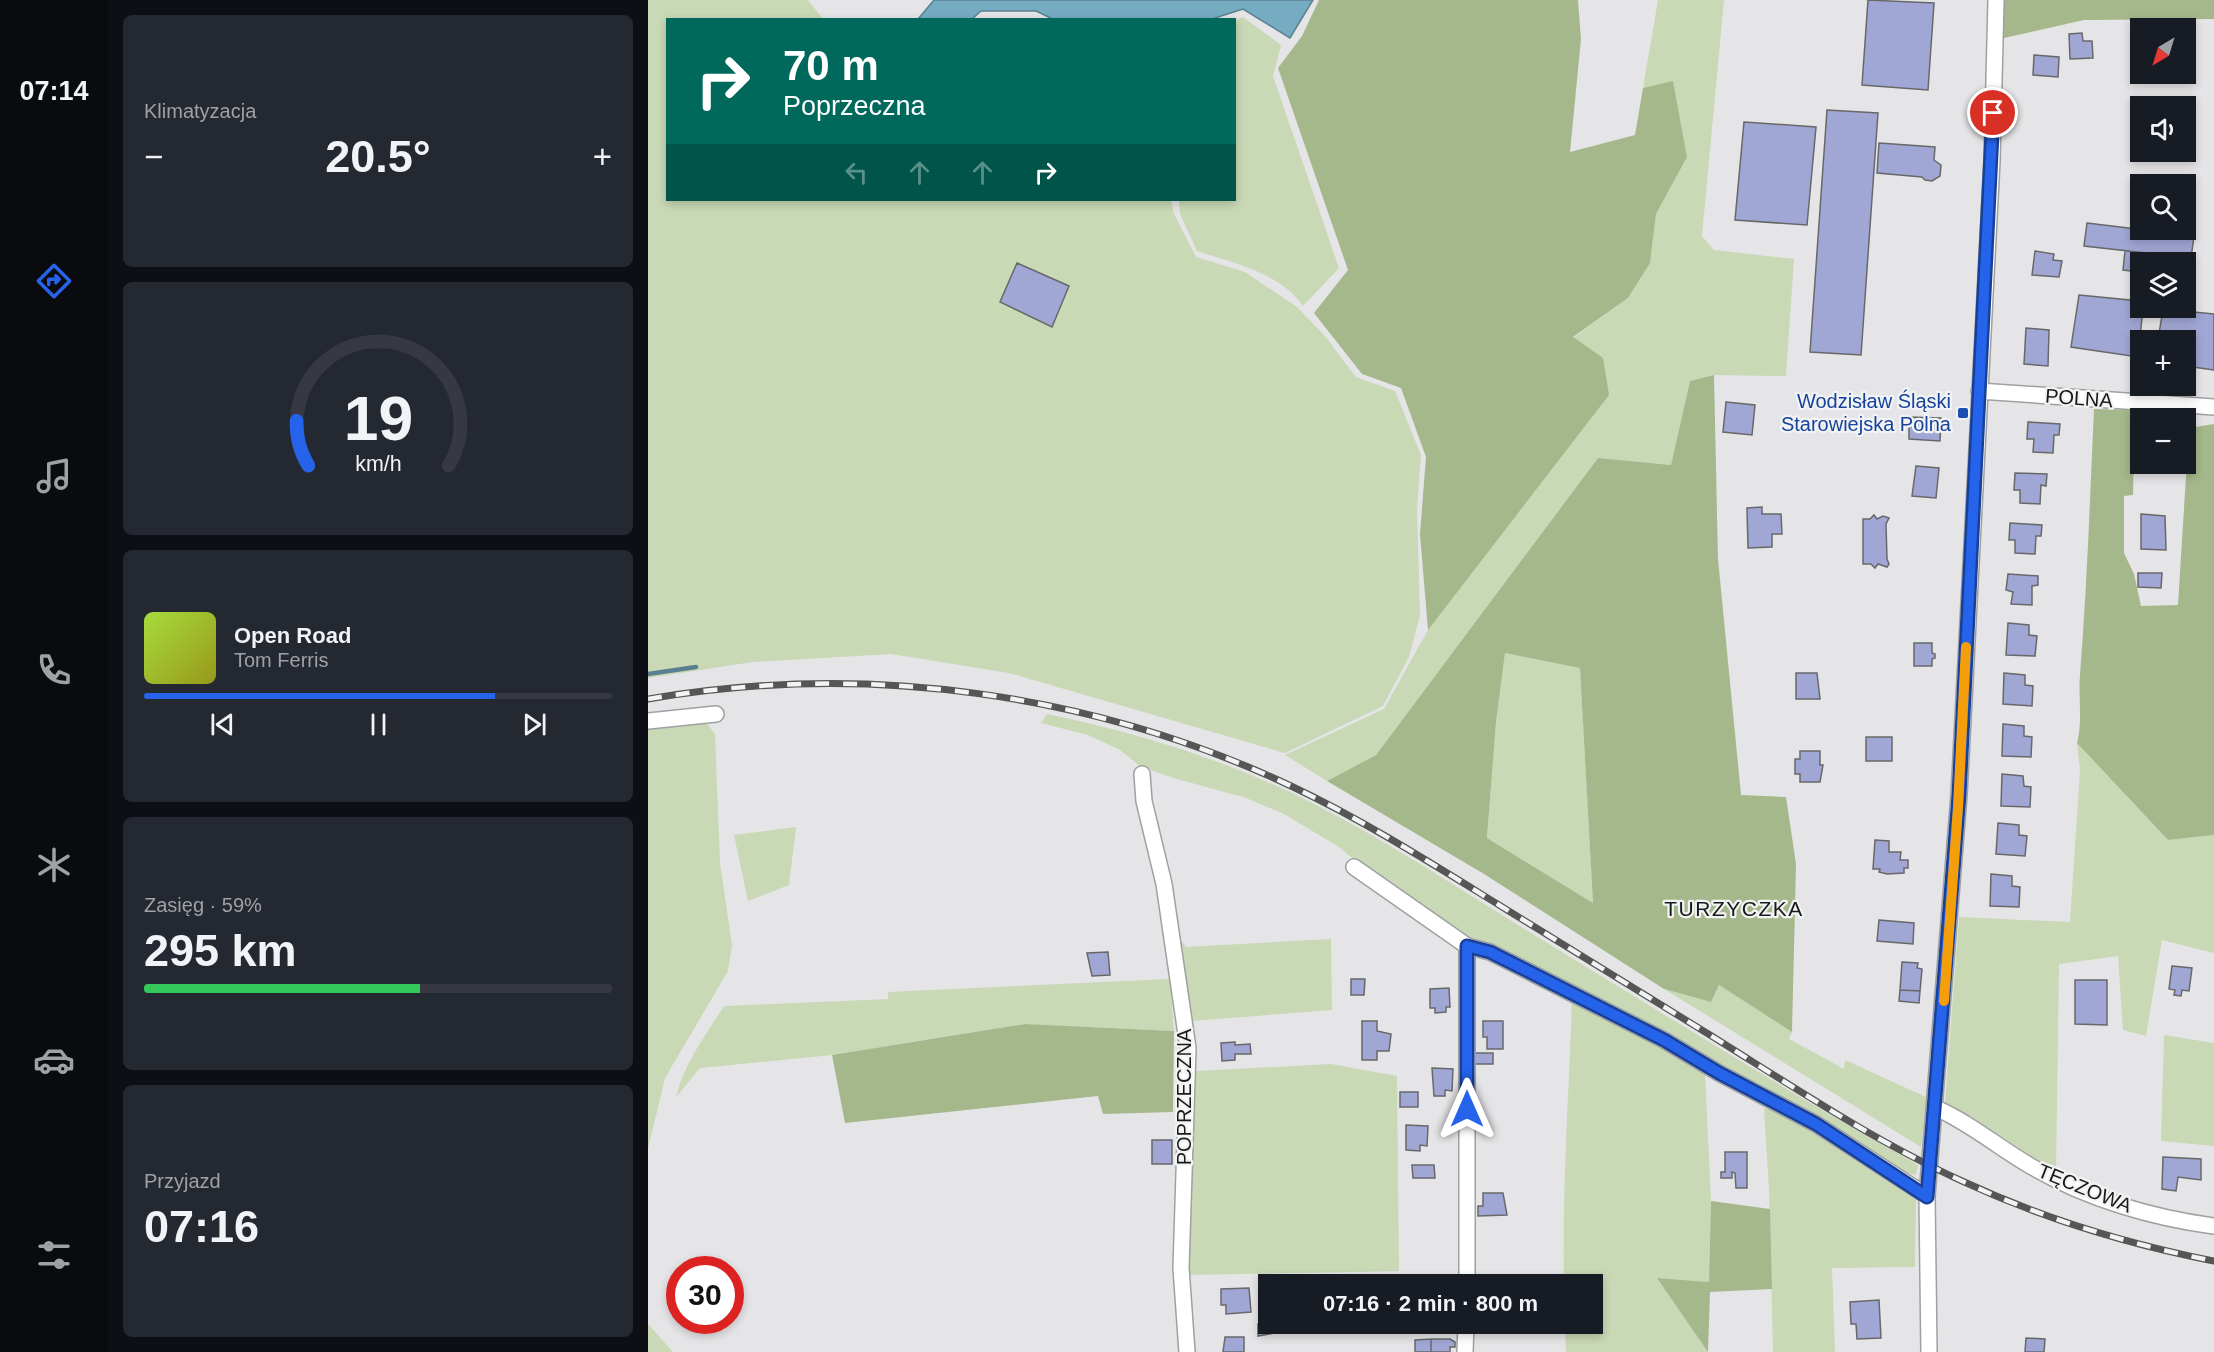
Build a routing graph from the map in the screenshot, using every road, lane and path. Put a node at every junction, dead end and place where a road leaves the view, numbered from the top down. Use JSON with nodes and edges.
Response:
{"nodes":[{"id":1,"x":1995,"y":0,"type":"edge"},
{"id":2,"x":1979,"y":391,"type":"junction"},
{"id":3,"x":2214,"y":407,"type":"edge"},
{"id":4,"x":716,"y":714,"type":"dead end"},
{"id":5,"x":648,"y":721,"type":"edge"},
{"id":6,"x":1142,"y":774,"type":"dead end"},
{"id":7,"x":1354,"y":867,"type":"dead end"},
{"id":8,"x":1467,"y":946,"type":"junction"},
{"id":9,"x":1936,"y":1108,"type":"junction"},
{"id":10,"x":1927,"y":1197,"type":"junction"},
{"id":11,"x":2214,"y":1226,"type":"edge"},
{"id":12,"x":1467,"y":1274,"type":"edge"},
{"id":13,"x":1466,"y":1334,"type":"edge"},
{"id":14,"x":1187,"y":1352,"type":"edge"},
{"id":15,"x":1465,"y":1352,"type":"edge"},
{"id":16,"x":1929,"y":1352,"type":"edge"}],
"edges":[{"from":1,"to":2,"type":"street"},
{"from":2,"to":3,"type":"street","name":"POLNA"},
{"from":2,"to":9,"type":"street"},
{"from":4,"to":5,"type":"street"},
{"from":6,"to":14,"type":"street","name":"POPRZECZNA"},
{"from":7,"to":8,"type":"street"},
{"from":8,"to":10,"type":"street"},
{"from":8,"to":12,"type":"street"},
{"from":9,"to":10,"type":"street"},
{"from":9,"to":11,"type":"street","name":"TĘCZOWA"},
{"from":10,"to":16,"type":"street"},
{"from":13,"to":15,"type":"street"}]}
